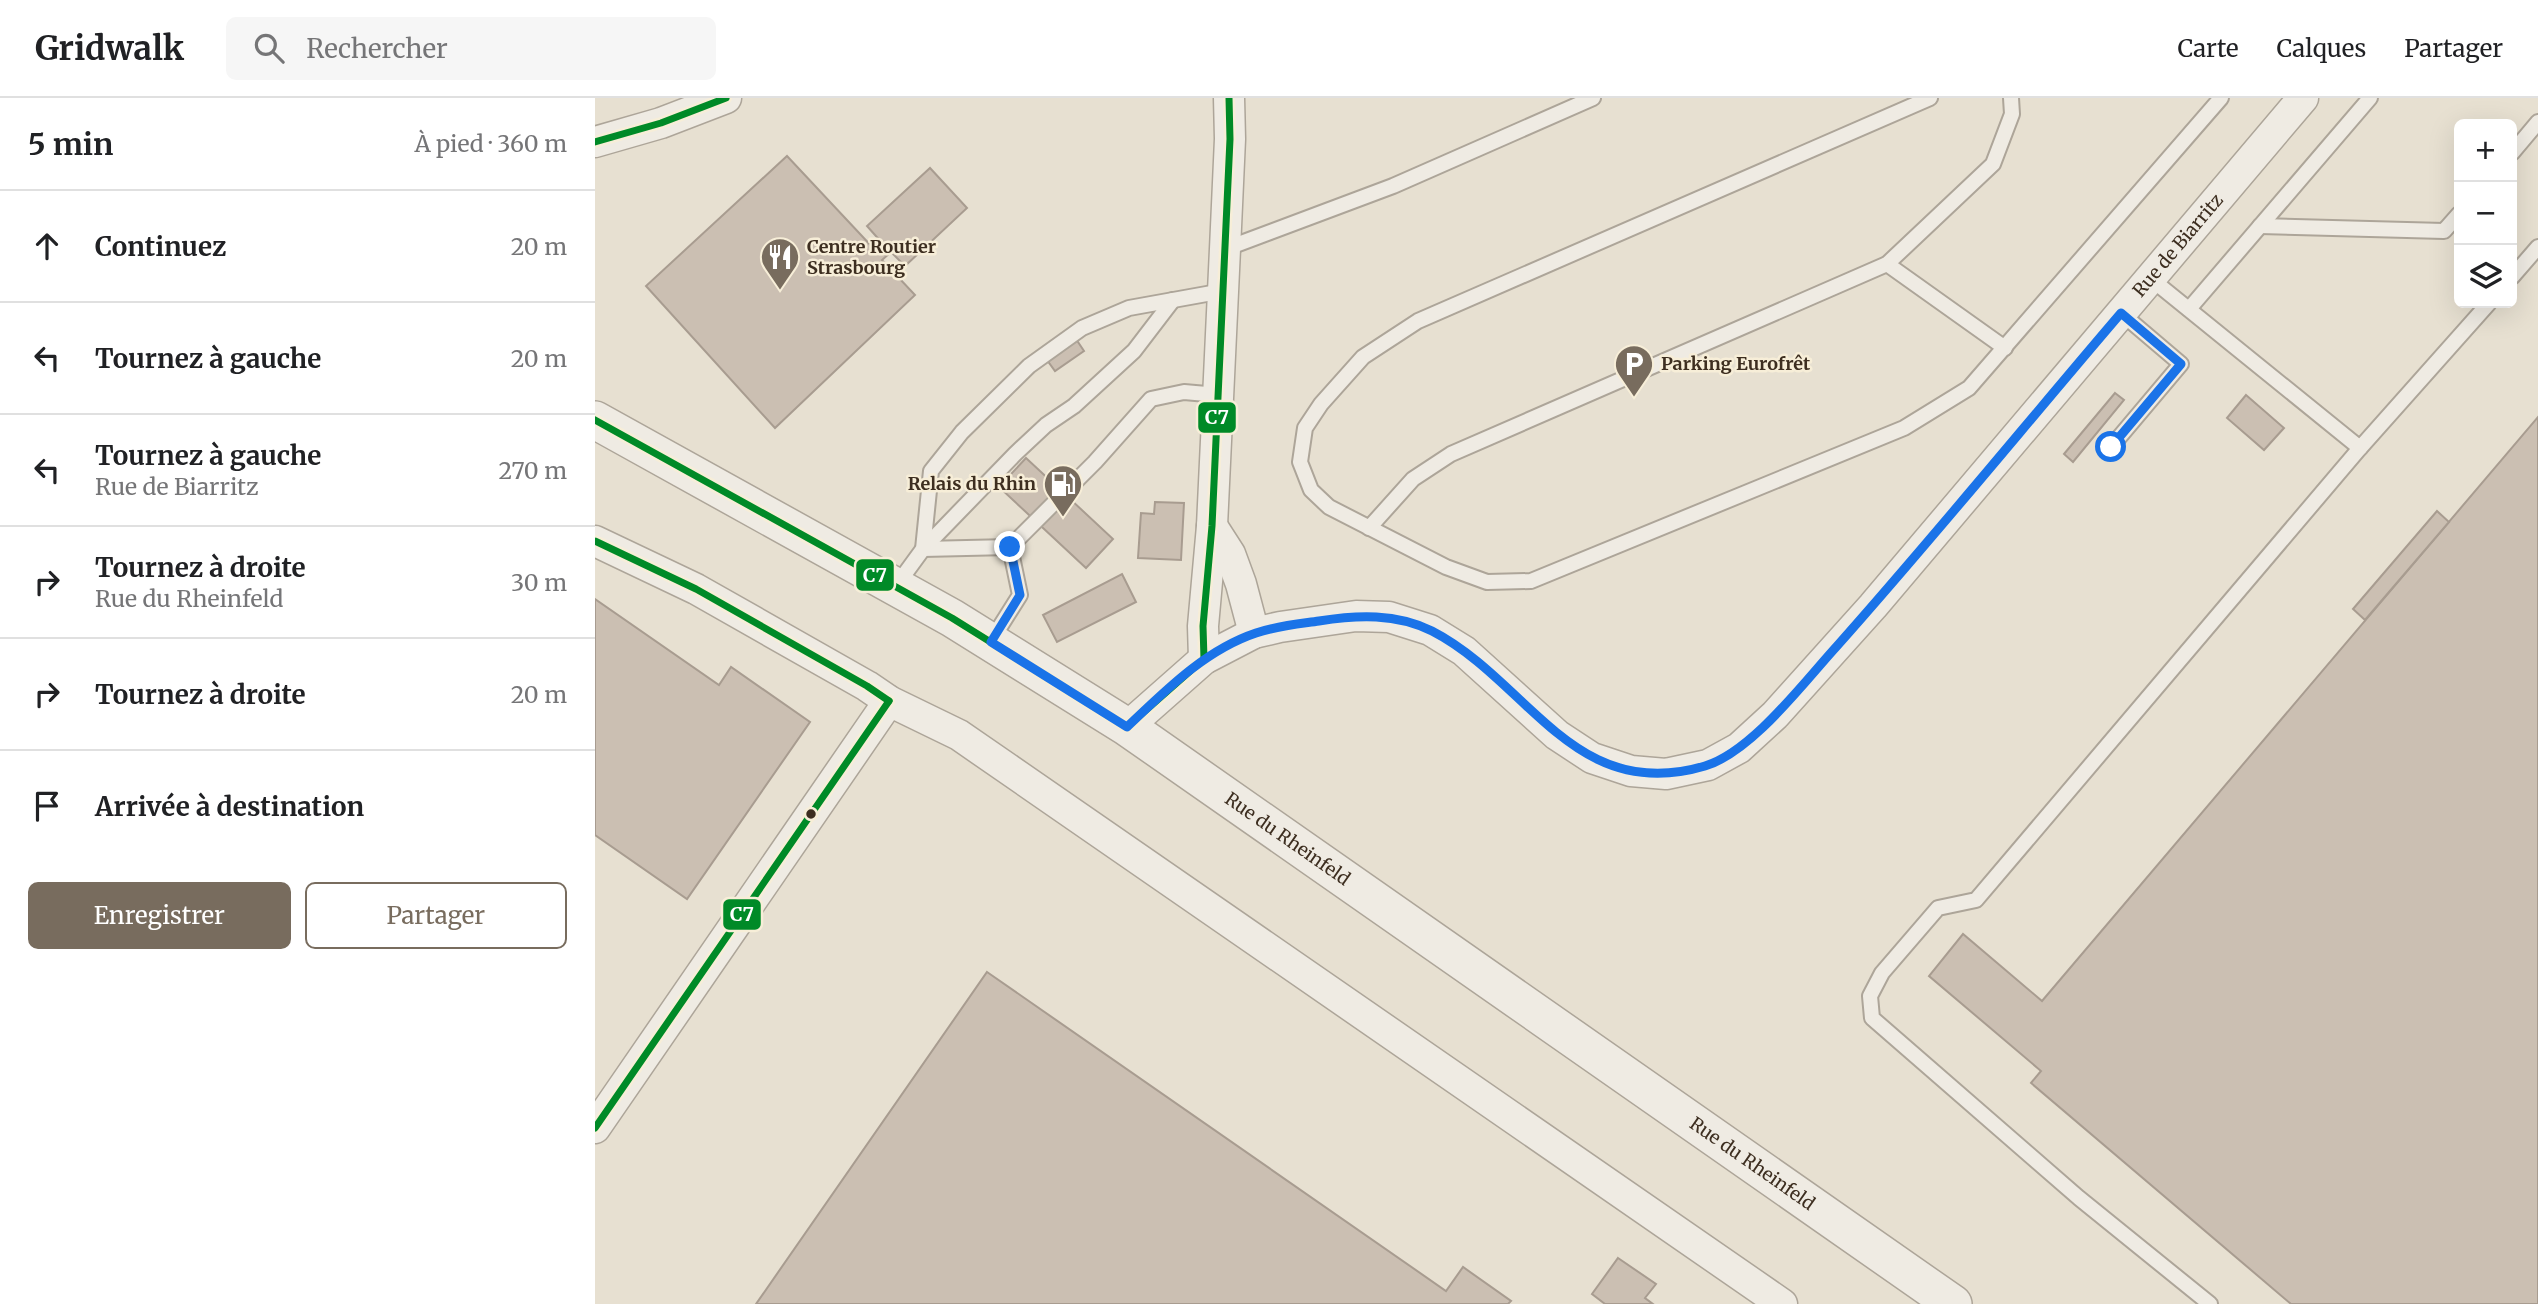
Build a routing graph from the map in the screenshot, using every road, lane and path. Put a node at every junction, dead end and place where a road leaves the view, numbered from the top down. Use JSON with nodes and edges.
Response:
{"nodes":[{"id":1,"x":726,"y":98,"type":"edge"},
{"id":2,"x":1229,"y":98,"type":"edge"},
{"id":3,"x":1593,"y":98,"type":"edge"},
{"id":4,"x":1930,"y":98,"type":"edge"},
{"id":5,"x":2011,"y":98,"type":"edge"},
{"id":6,"x":2221,"y":98,"type":"edge"},
{"id":7,"x":2303,"y":98,"type":"edge"},
{"id":8,"x":2370,"y":98,"type":"edge"},
{"id":9,"x":2538,"y":122,"type":"edge"},
{"id":10,"x":595,"y":142,"type":"edge"},
{"id":11,"x":2517,"y":147,"type":"edge"},
{"id":12,"x":2454,"y":220,"type":"edge"},
{"id":13,"x":2260,"y":226,"type":"junction"},
{"id":14,"x":2538,"y":247,"type":"edge"},
{"id":15,"x":1226,"y":249,"type":"junction"},
{"id":16,"x":1887,"y":264,"type":"junction"},
{"id":17,"x":2517,"y":271,"type":"edge"},
{"id":18,"x":2150,"y":278,"type":"junction"},
{"id":19,"x":1223,"y":291,"type":"junction"},
{"id":20,"x":1173,"y":300,"type":"junction"},
{"id":21,"x":2485,"y":308,"type":"edge"},
{"id":22,"x":2189,"y":309,"type":"junction"},
{"id":23,"x":2121,"y":313,"type":"junction"},
{"id":24,"x":2005,"y":348,"type":"junction"},
{"id":25,"x":1218,"y":395,"type":"junction"},
{"id":26,"x":595,"y":420,"type":"edge"},
{"id":27,"x":2111,"y":447,"type":"dead end"},
{"id":28,"x":2360,"y":448,"type":"junction"},
{"id":29,"x":1212,"y":526,"type":"junction"},
{"id":30,"x":1369,"y":528,"type":"junction"},
{"id":31,"x":595,"y":541,"type":"edge"},
{"id":32,"x":1010,"y":547,"type":"junction"},
{"id":33,"x":923,"y":549,"type":"junction"},
{"id":34,"x":896,"y":586,"type":"junction"},
{"id":35,"x":1254,"y":633,"type":"junction"},
{"id":36,"x":991,"y":642,"type":"junction"},
{"id":37,"x":1204,"y":659,"type":"junction"},
{"id":38,"x":889,"y":701,"type":"junction"},
{"id":39,"x":1127,"y":727,"type":"junction"},
{"id":40,"x":595,"y":1128,"type":"edge"},
{"id":41,"x":1782,"y":1304,"type":"edge"},
{"id":42,"x":1953,"y":1304,"type":"edge"},
{"id":43,"x":2210,"y":1304,"type":"edge"}],
"edges":[{"from":1,"to":10,"type":"street"},
{"from":2,"to":15,"type":"street"},
{"from":3,"to":15,"type":"lane"},
{"from":4,"to":30,"type":"lane"},
{"from":5,"to":16,"type":"lane"},
{"from":6,"to":24,"type":"lane"},
{"from":7,"to":18,"type":"street","name":"Rue de Biarritz"},
{"from":8,"to":13,"type":"lane"},
{"from":9,"to":11,"type":"lane"},
{"from":12,"to":13,"type":"lane"},
{"from":13,"to":22,"type":"lane"},
{"from":14,"to":17,"type":"lane"},
{"from":15,"to":19,"type":"street"},
{"from":16,"to":24,"type":"lane"},
{"from":16,"to":30,"type":"lane"},
{"from":18,"to":22,"type":"lane"},
{"from":18,"to":23,"type":"street","name":"Rue de Biarritz"},
{"from":19,"to":20,"type":"lane"},
{"from":19,"to":25,"type":"street"},
{"from":20,"to":33,"type":"lane"},
{"from":20,"to":33,"type":"lane"},
{"from":21,"to":28,"type":"lane"},
{"from":22,"to":28,"type":"lane"},
{"from":23,"to":27,"type":"lane"},
{"from":23,"to":35,"type":"street","name":"Rue de Biarritz"},
{"from":24,"to":30,"type":"lane"},
{"from":25,"to":29,"type":"street"},
{"from":25,"to":32,"type":"lane"},
{"from":26,"to":34,"type":"street","name":"Rue du Rheinfeld"},
{"from":28,"to":43,"type":"lane"},
{"from":29,"to":35,"type":"street"},
{"from":29,"to":37,"type":"street"},
{"from":31,"to":38,"type":"street"},
{"from":32,"to":33,"type":"lane"},
{"from":32,"to":36,"type":"lane"},
{"from":33,"to":34,"type":"lane"},
{"from":34,"to":36,"type":"street","name":"Rue du Rheinfeld"},
{"from":35,"to":37,"type":"street","name":"Rue de Biarritz"},
{"from":36,"to":39,"type":"street","name":"Rue du Rheinfeld"},
{"from":37,"to":39,"type":"street","name":"Rue de Biarritz"},
{"from":38,"to":40,"type":"street"},
{"from":38,"to":41,"type":"street"},
{"from":39,"to":42,"type":"street","name":"Rue du Rheinfeld"}]}
